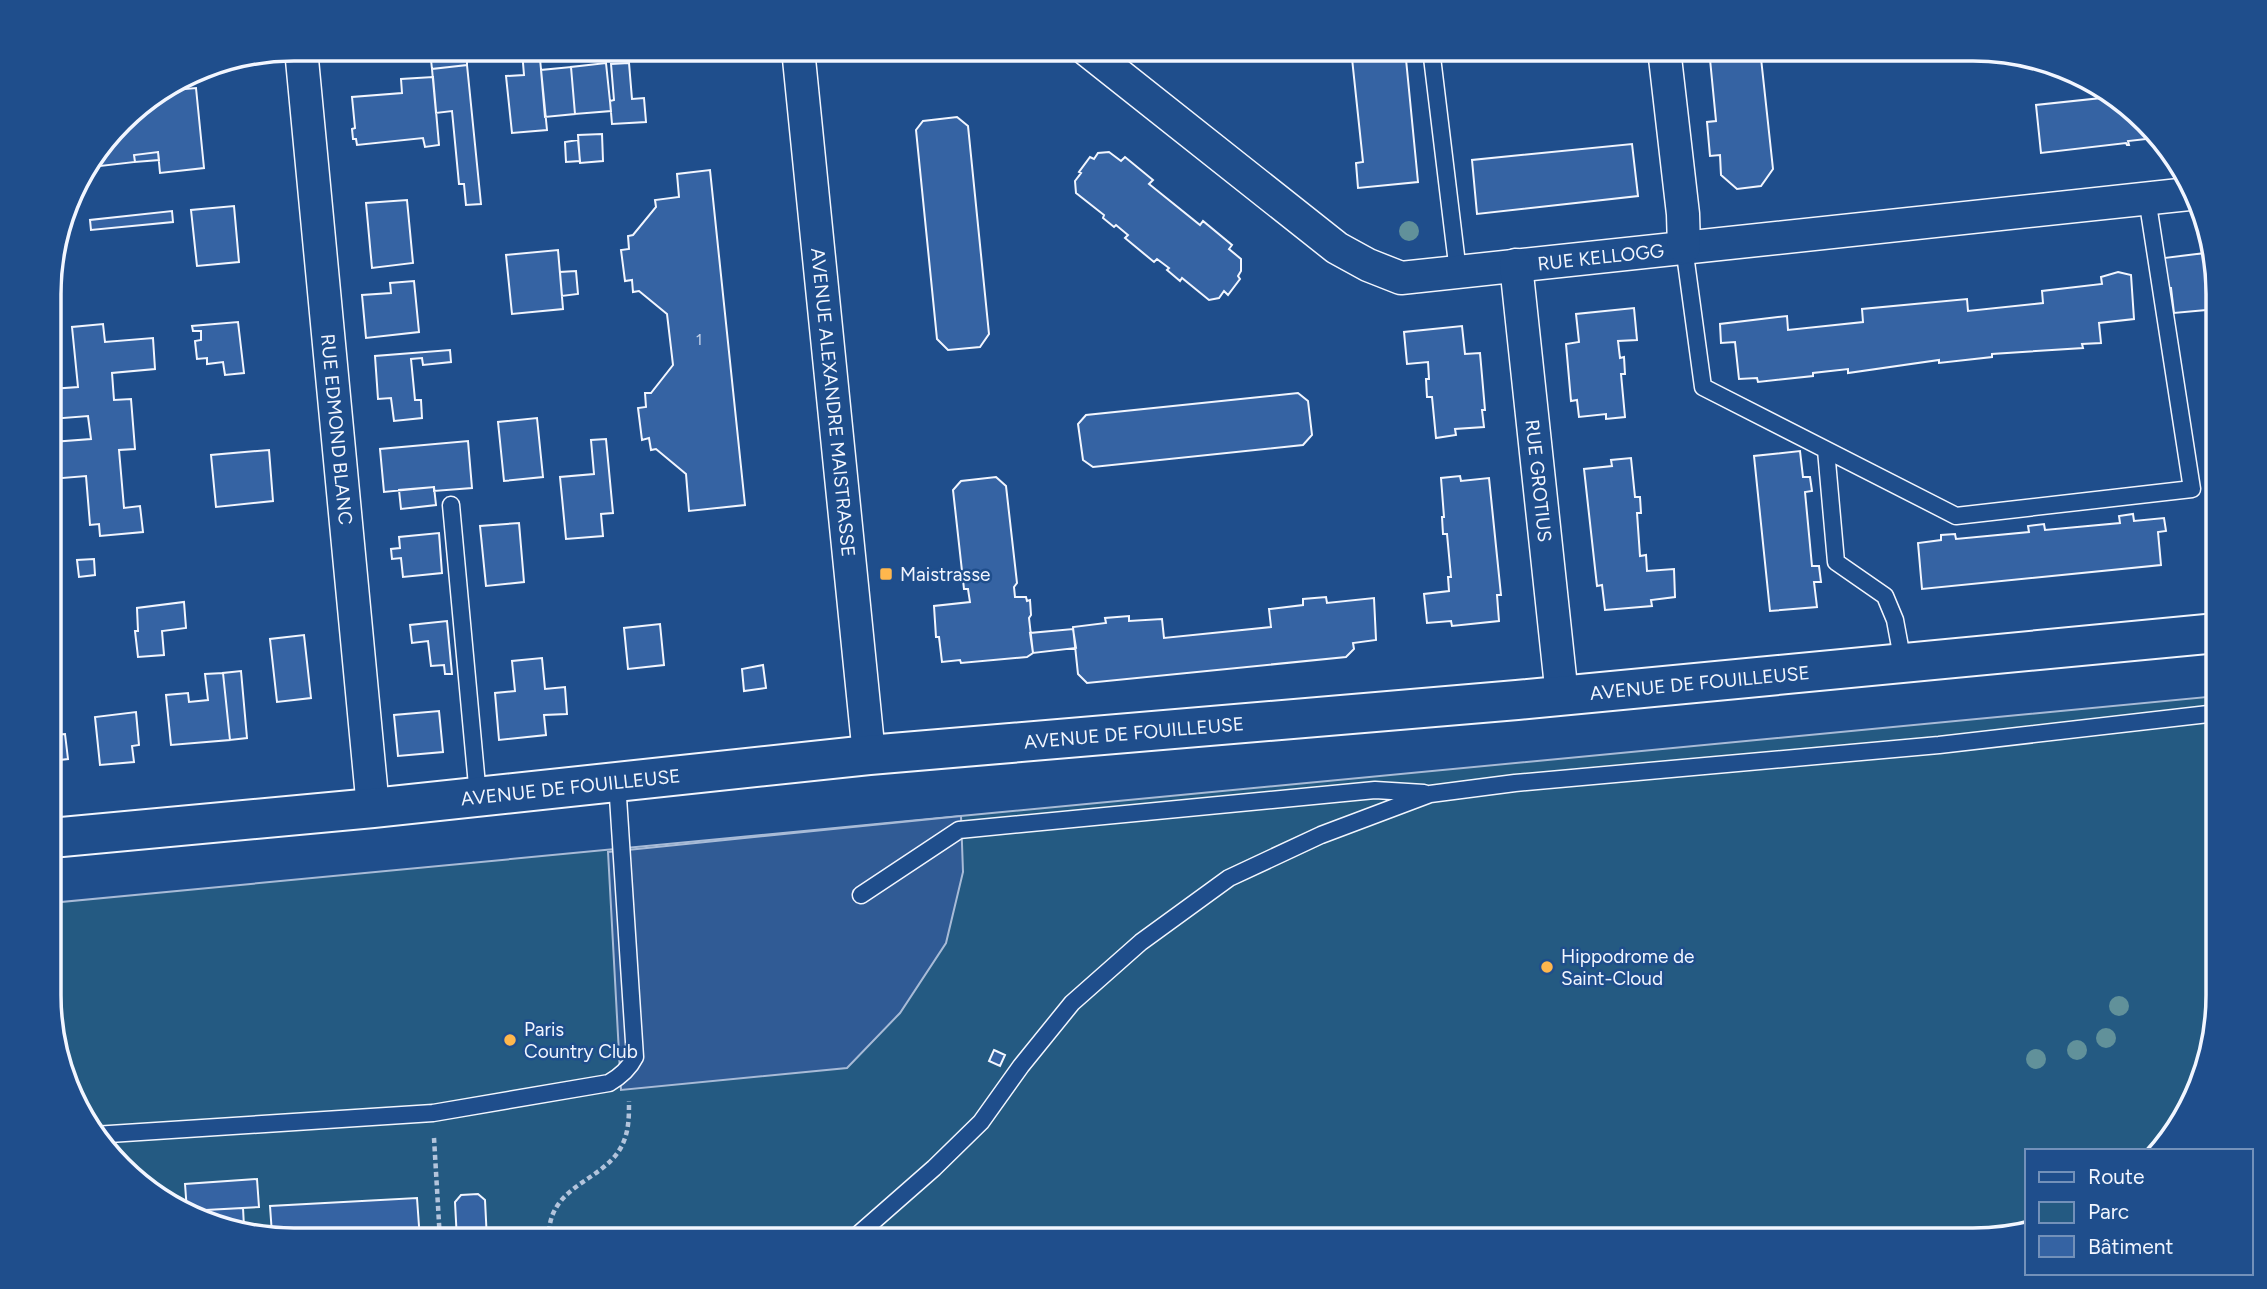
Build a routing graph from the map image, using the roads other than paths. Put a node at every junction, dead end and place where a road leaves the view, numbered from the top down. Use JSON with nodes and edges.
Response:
{"nodes":[{"id":1,"x":302,"y":61,"type":"edge"},
{"id":2,"x":800,"y":61,"type":"edge"},
{"id":3,"x":1101,"y":61,"type":"edge"},
{"id":4,"x":1432,"y":61,"type":"edge"},
{"id":5,"x":1665,"y":61,"type":"edge"},
{"id":6,"x":2183,"y":195,"type":"edge"},
{"id":7,"x":2147,"y":198,"type":"junction"},
{"id":8,"x":1684,"y":247,"type":"junction"},
{"id":9,"x":1516,"y":265,"type":"junction"},
{"id":10,"x":1458,"y":272,"type":"junction"},
{"id":11,"x":1826,"y":450,"type":"junction"},
{"id":12,"x":451,"y":505,"type":"dead end"},
{"id":13,"x":2205,"y":634,"type":"edge"},
{"id":14,"x":1903,"y":663,"type":"junction"},
{"id":15,"x":1562,"y":696,"type":"junction"},
{"id":16,"x":2205,"y":714,"type":"edge"},
{"id":17,"x":869,"y":755,"type":"junction"},
{"id":18,"x":617,"y":782,"type":"junction"},
{"id":19,"x":1430,"y":794,"type":"junction"},
{"id":20,"x":478,"y":796,"type":"junction"},
{"id":21,"x":373,"y":808,"type":"junction"},
{"id":22,"x":61,"y":837,"type":"edge"},
{"id":23,"x":861,"y":895,"type":"dead end"},
{"id":24,"x":109,"y":1134,"type":"edge"},
{"id":25,"x":866,"y":1228,"type":"edge"}],
"edges":[{"from":1,"to":21,"type":"street","name":"RUE EDMOND BLANC"},
{"from":2,"to":17,"type":"street","name":"AVENUE ALEXANDRE MAISTRASSE"},
{"from":3,"to":10,"type":"street","name":"RUE KELLOGG"},
{"from":4,"to":10,"type":"lane"},
{"from":5,"to":8,"type":"street"},
{"from":6,"to":7,"type":"street","name":"RUE KELLOGG"},
{"from":7,"to":8,"type":"street","name":"RUE KELLOGG"},
{"from":7,"to":11,"type":"lane"},
{"from":8,"to":9,"type":"street","name":"RUE KELLOGG"},
{"from":8,"to":11,"type":"lane"},
{"from":9,"to":10,"type":"street","name":"RUE KELLOGG"},
{"from":9,"to":15,"type":"street","name":"RUE GROTIUS"},
{"from":11,"to":14,"type":"lane"},
{"from":12,"to":20,"type":"lane"},
{"from":13,"to":14,"type":"street","name":"AVENUE DE FOUILLEUSE"},
{"from":14,"to":15,"type":"street","name":"AVENUE DE FOUILLEUSE"},
{"from":15,"to":17,"type":"street","name":"AVENUE DE FOUILLEUSE"},
{"from":16,"to":19,"type":"lane"},
{"from":17,"to":18,"type":"street","name":"AVENUE DE FOUILLEUSE"},
{"from":18,"to":20,"type":"street","name":"AVENUE DE FOUILLEUSE"},
{"from":18,"to":24,"type":"lane"},
{"from":19,"to":23,"type":"lane"},
{"from":19,"to":25,"type":"lane"},
{"from":20,"to":21,"type":"street","name":"AVENUE DE FOUILLEUSE"},
{"from":21,"to":22,"type":"street","name":"AVENUE DE FOUILLEUSE"}]}
